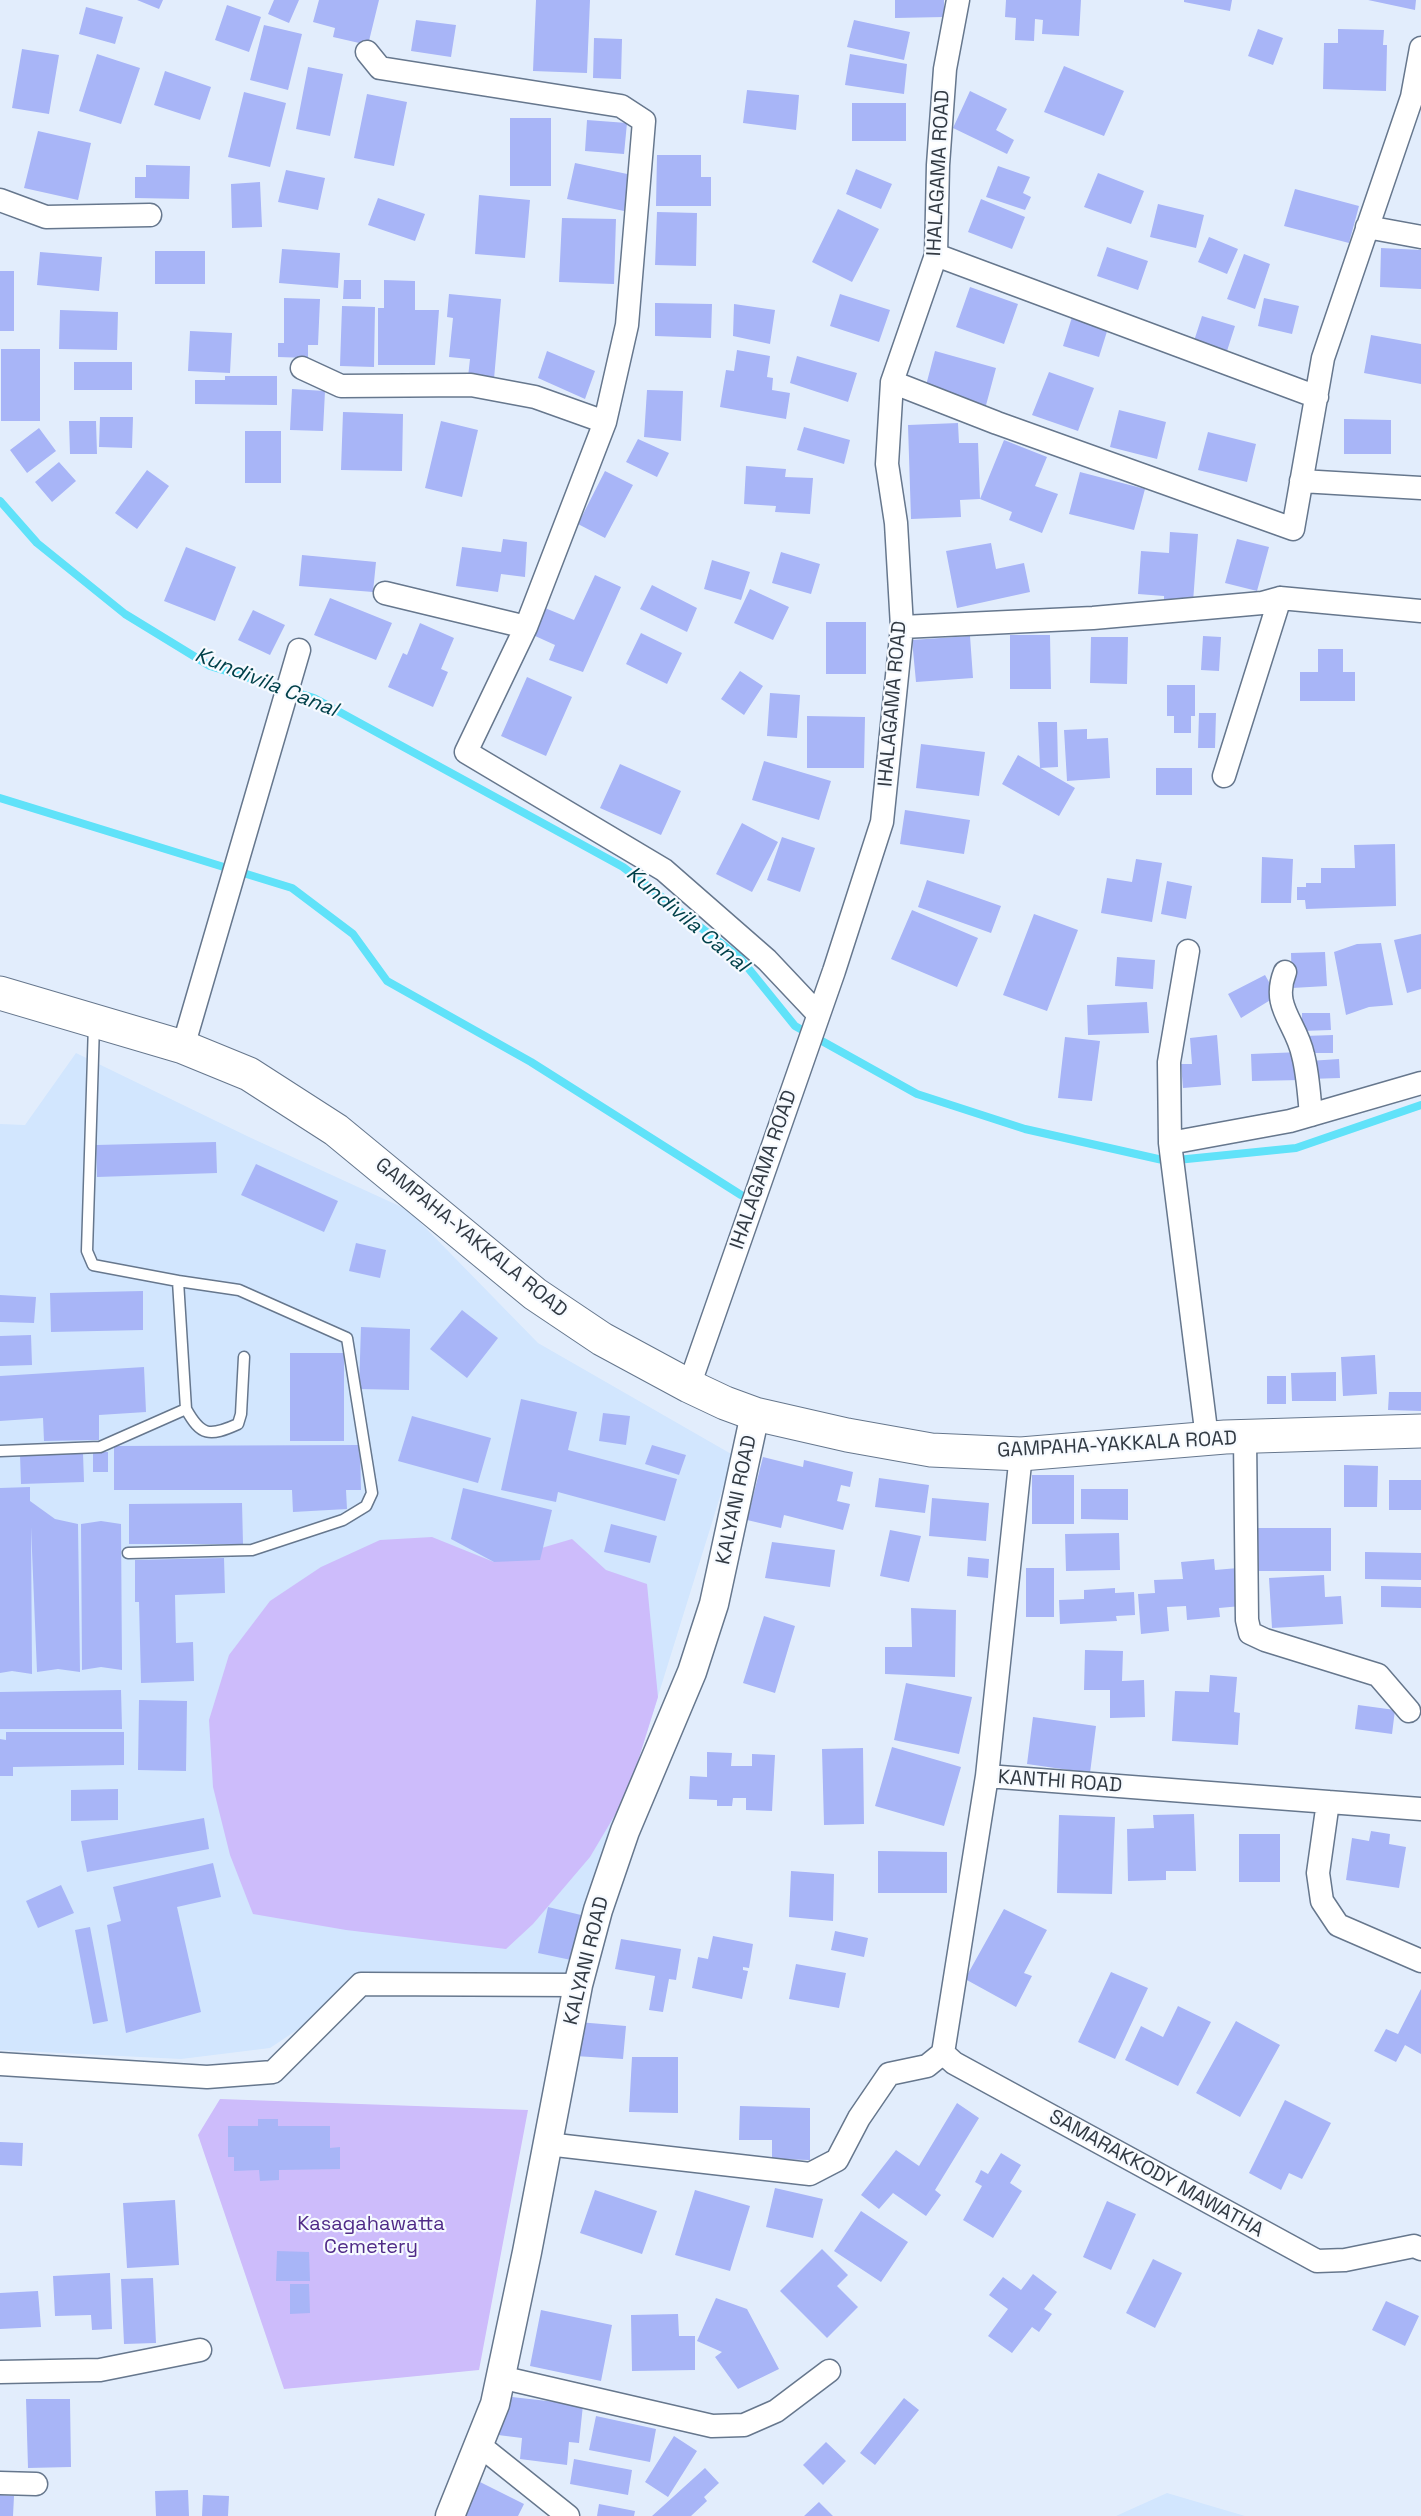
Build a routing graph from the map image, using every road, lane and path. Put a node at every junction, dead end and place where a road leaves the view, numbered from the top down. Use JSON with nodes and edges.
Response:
{"nodes":[{"id":1,"x":958,"y":0,"type":"edge"},
{"id":2,"x":1421,"y":48,"type":"edge"},
{"id":3,"x":367,"y":52,"type":"dead end"},
{"id":4,"x":0,"y":200,"type":"edge"},
{"id":5,"x":150,"y":215,"type":"dead end"},
{"id":6,"x":1367,"y":227,"type":"junction"},
{"id":7,"x":1421,"y":237,"type":"edge"},
{"id":8,"x":936,"y":255,"type":"junction"},
{"id":9,"x":302,"y":368,"type":"dead end"},
{"id":10,"x":892,"y":382,"type":"junction"},
{"id":11,"x":1317,"y":396,"type":"junction"},
{"id":12,"x":605,"y":423,"type":"junction"},
{"id":13,"x":1300,"y":481,"type":"junction"},
{"id":14,"x":1421,"y":488,"type":"edge"},
{"id":15,"x":385,"y":593,"type":"dead end"},
{"id":16,"x":1280,"y":598,"type":"junction"},
{"id":17,"x":1421,"y":611,"type":"edge"},
{"id":18,"x":526,"y":627,"type":"junction"},
{"id":19,"x":902,"y":627,"type":"junction"},
{"id":20,"x":299,"y":650,"type":"dead end"},
{"id":21,"x":1224,"y":776,"type":"dead end"},
{"id":22,"x":1188,"y":951,"type":"dead end"},
{"id":23,"x":1285,"y":972,"type":"dead end"},
{"id":24,"x":0,"y":993,"type":"edge"},
{"id":25,"x":818,"y":1014,"type":"junction"},
{"id":26,"x":94,"y":1019,"type":"junction"},
{"id":27,"x":183,"y":1047,"type":"junction"},
{"id":28,"x":1421,"y":1083,"type":"edge"},
{"id":29,"x":1311,"y":1115,"type":"junction"},
{"id":30,"x":1170,"y":1143,"type":"junction"},
{"id":31,"x":178,"y":1281,"type":"junction"},
{"id":32,"x":244,"y":1357,"type":"dead end"},
{"id":33,"x":689,"y":1386,"type":"junction"},
{"id":34,"x":186,"y":1409,"type":"junction"},
{"id":35,"x":755,"y":1414,"type":"junction"},
{"id":36,"x":1421,"y":1431,"type":"edge"},
{"id":37,"x":1245,"y":1437,"type":"junction"},
{"id":38,"x":1206,"y":1438,"type":"junction"},
{"id":39,"x":0,"y":1451,"type":"edge"},
{"id":40,"x":1021,"y":1454,"type":"junction"},
{"id":41,"x":128,"y":1553,"type":"dead end"},
{"id":42,"x":1409,"y":1712,"type":"dead end"},
{"id":43,"x":987,"y":1776,"type":"junction"},
{"id":44,"x":1328,"y":1802,"type":"junction"},
{"id":45,"x":1421,"y":1809,"type":"edge"},
{"id":46,"x":1421,"y":1961,"type":"edge"},
{"id":47,"x":578,"y":1984,"type":"junction"},
{"id":48,"x":943,"y":2053,"type":"junction"},
{"id":49,"x":0,"y":2064,"type":"edge"},
{"id":50,"x":547,"y":2144,"type":"junction"},
{"id":51,"x":1421,"y":2249,"type":"edge"},
{"id":52,"x":200,"y":2350,"type":"dead end"},
{"id":53,"x":829,"y":2371,"type":"dead end"},
{"id":54,"x":0,"y":2372,"type":"edge"},
{"id":55,"x":500,"y":2377,"type":"junction"},
{"id":56,"x":478,"y":2444,"type":"junction"},
{"id":57,"x":0,"y":2483,"type":"edge"},
{"id":58,"x":36,"y":2484,"type":"dead end"},
{"id":59,"x":450,"y":2516,"type":"edge"},
{"id":60,"x":568,"y":2516,"type":"edge"}],
"edges":[{"from":1,"to":8,"type":"street","name":"IHALAGAMA ROAD"},
{"from":2,"to":6,"type":"street"},
{"from":3,"to":12,"type":"street"},
{"from":4,"to":5,"type":"street"},
{"from":6,"to":7,"type":"street"},
{"from":6,"to":11,"type":"street"},
{"from":8,"to":10,"type":"street","name":"IHALAGAMA ROAD"},
{"from":8,"to":11,"type":"street"},
{"from":9,"to":12,"type":"street"},
{"from":10,"to":13,"type":"street"},
{"from":10,"to":19,"type":"street","name":"IHALAGAMA ROAD"},
{"from":11,"to":13,"type":"street"},
{"from":12,"to":18,"type":"street"},
{"from":13,"to":14,"type":"street"},
{"from":15,"to":18,"type":"street"},
{"from":16,"to":17,"type":"street"},
{"from":16,"to":19,"type":"street"},
{"from":16,"to":21,"type":"street"},
{"from":18,"to":25,"type":"street"},
{"from":19,"to":25,"type":"street","name":"IHALAGAMA ROAD"},
{"from":20,"to":27,"type":"street"},
{"from":22,"to":30,"type":"street"},
{"from":23,"to":29,"type":"street"},
{"from":24,"to":26,"type":"highway","name":"GAMPAHA-YAKKALA ROAD"},
{"from":25,"to":33,"type":"street","name":"IHALAGAMA ROAD"},
{"from":26,"to":27,"type":"highway","name":"GAMPAHA-YAKKALA ROAD"},
{"from":26,"to":31,"type":"lane"},
{"from":27,"to":33,"type":"highway","name":"GAMPAHA-YAKKALA ROAD"},
{"from":28,"to":29,"type":"street"},
{"from":29,"to":30,"type":"street"},
{"from":30,"to":38,"type":"street"},
{"from":31,"to":34,"type":"lane"},
{"from":31,"to":41,"type":"lane"},
{"from":32,"to":34,"type":"lane"},
{"from":33,"to":35,"type":"highway","name":"GAMPAHA-YAKKALA ROAD"},
{"from":34,"to":39,"type":"lane"},
{"from":35,"to":40,"type":"highway","name":"GAMPAHA-YAKKALA ROAD"},
{"from":35,"to":47,"type":"street","name":"KALYANI ROAD"},
{"from":36,"to":37,"type":"highway","name":"GAMPAHA-YAKKALA ROAD"},
{"from":37,"to":38,"type":"highway","name":"GAMPAHA-YAKKALA ROAD"},
{"from":37,"to":42,"type":"street"},
{"from":38,"to":40,"type":"highway","name":"GAMPAHA-YAKKALA ROAD"},
{"from":40,"to":43,"type":"street","name":"KANTHI ROAD"},
{"from":43,"to":44,"type":"street","name":"KANTHI ROAD"},
{"from":43,"to":48,"type":"street"},
{"from":44,"to":45,"type":"street","name":"KANTHI ROAD"},
{"from":44,"to":46,"type":"street"},
{"from":47,"to":49,"type":"street"},
{"from":47,"to":50,"type":"street","name":"KALYANI ROAD"},
{"from":48,"to":50,"type":"street"},
{"from":48,"to":51,"type":"street","name":"SAMARAKKODY MAWATHA"},
{"from":50,"to":55,"type":"street","name":"KALYANI ROAD"},
{"from":52,"to":54,"type":"street"},
{"from":53,"to":55,"type":"street"},
{"from":55,"to":56,"type":"street","name":"KALYANI ROAD"},
{"from":56,"to":59,"type":"street","name":"KALYANI ROAD"},
{"from":56,"to":60,"type":"street"},
{"from":57,"to":58,"type":"street"}]}
